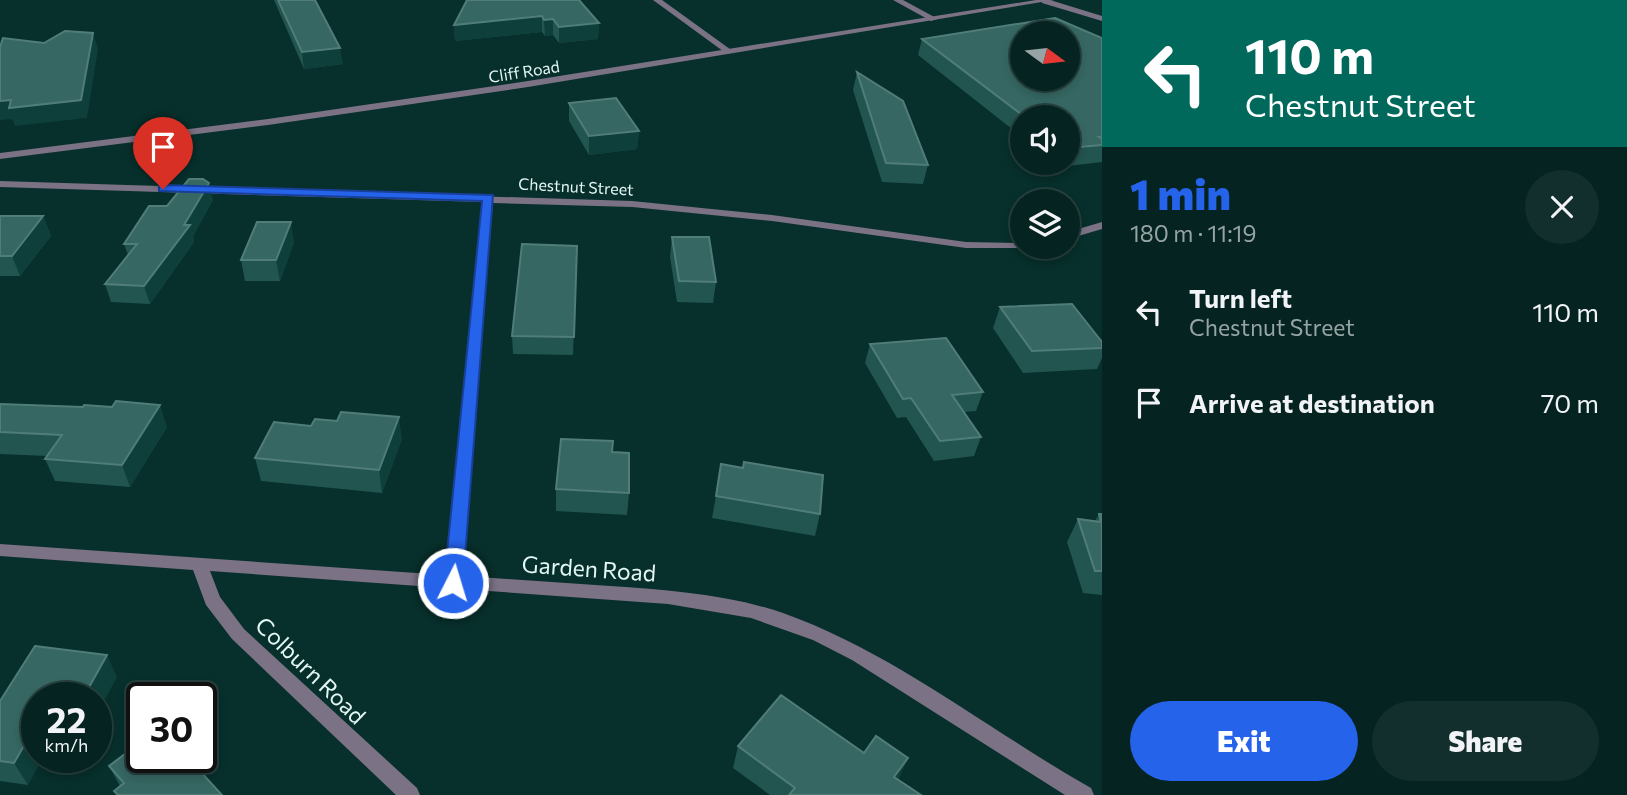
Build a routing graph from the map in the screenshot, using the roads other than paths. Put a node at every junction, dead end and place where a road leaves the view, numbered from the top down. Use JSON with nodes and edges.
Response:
{"nodes":[{"id":1,"x":657,"y":0,"type":"edge"},
{"id":2,"x":898,"y":0,"type":"edge"},
{"id":3,"x":1047,"y":1,"type":"edge"},
{"id":4,"x":934,"y":19,"type":"junction"},
{"id":5,"x":1102,"y":19,"type":"edge"},
{"id":6,"x":730,"y":52,"type":"junction"},
{"id":7,"x":0,"y":156,"type":"edge"},
{"id":8,"x":0,"y":184,"type":"edge"},
{"id":9,"x":488,"y":198,"type":"junction"},
{"id":10,"x":1102,"y":225,"type":"edge"},
{"id":11,"x":1080,"y":232,"type":"edge"},
{"id":12,"x":1010,"y":246,"type":"edge"},
{"id":13,"x":0,"y":550,"type":"edge"},
{"id":14,"x":199,"y":564,"type":"junction"},
{"id":15,"x":453,"y":583,"type":"junction"},
{"id":16,"x":410,"y":795,"type":"edge"},
{"id":17,"x":1084,"y":795,"type":"edge"}],
"edges":[{"from":1,"to":6,"type":"street"},
{"from":2,"to":4,"type":"street"},
{"from":3,"to":4,"type":"street","name":"Cliff Road"},
{"from":3,"to":5,"type":"street"},
{"from":4,"to":6,"type":"street","name":"Cliff Road"},
{"from":6,"to":7,"type":"street","name":"Cliff Road"},
{"from":8,"to":9,"type":"street","name":"Chestnut Street"},
{"from":9,"to":12,"type":"street","name":"Chestnut Street"},
{"from":9,"to":15,"type":"street"},
{"from":10,"to":11,"type":"street"},
{"from":13,"to":14,"type":"street","name":"Garden Road"},
{"from":14,"to":15,"type":"street","name":"Garden Road"},
{"from":14,"to":16,"type":"street","name":"Colburn Road"},
{"from":15,"to":17,"type":"street","name":"Garden Road"}]}
